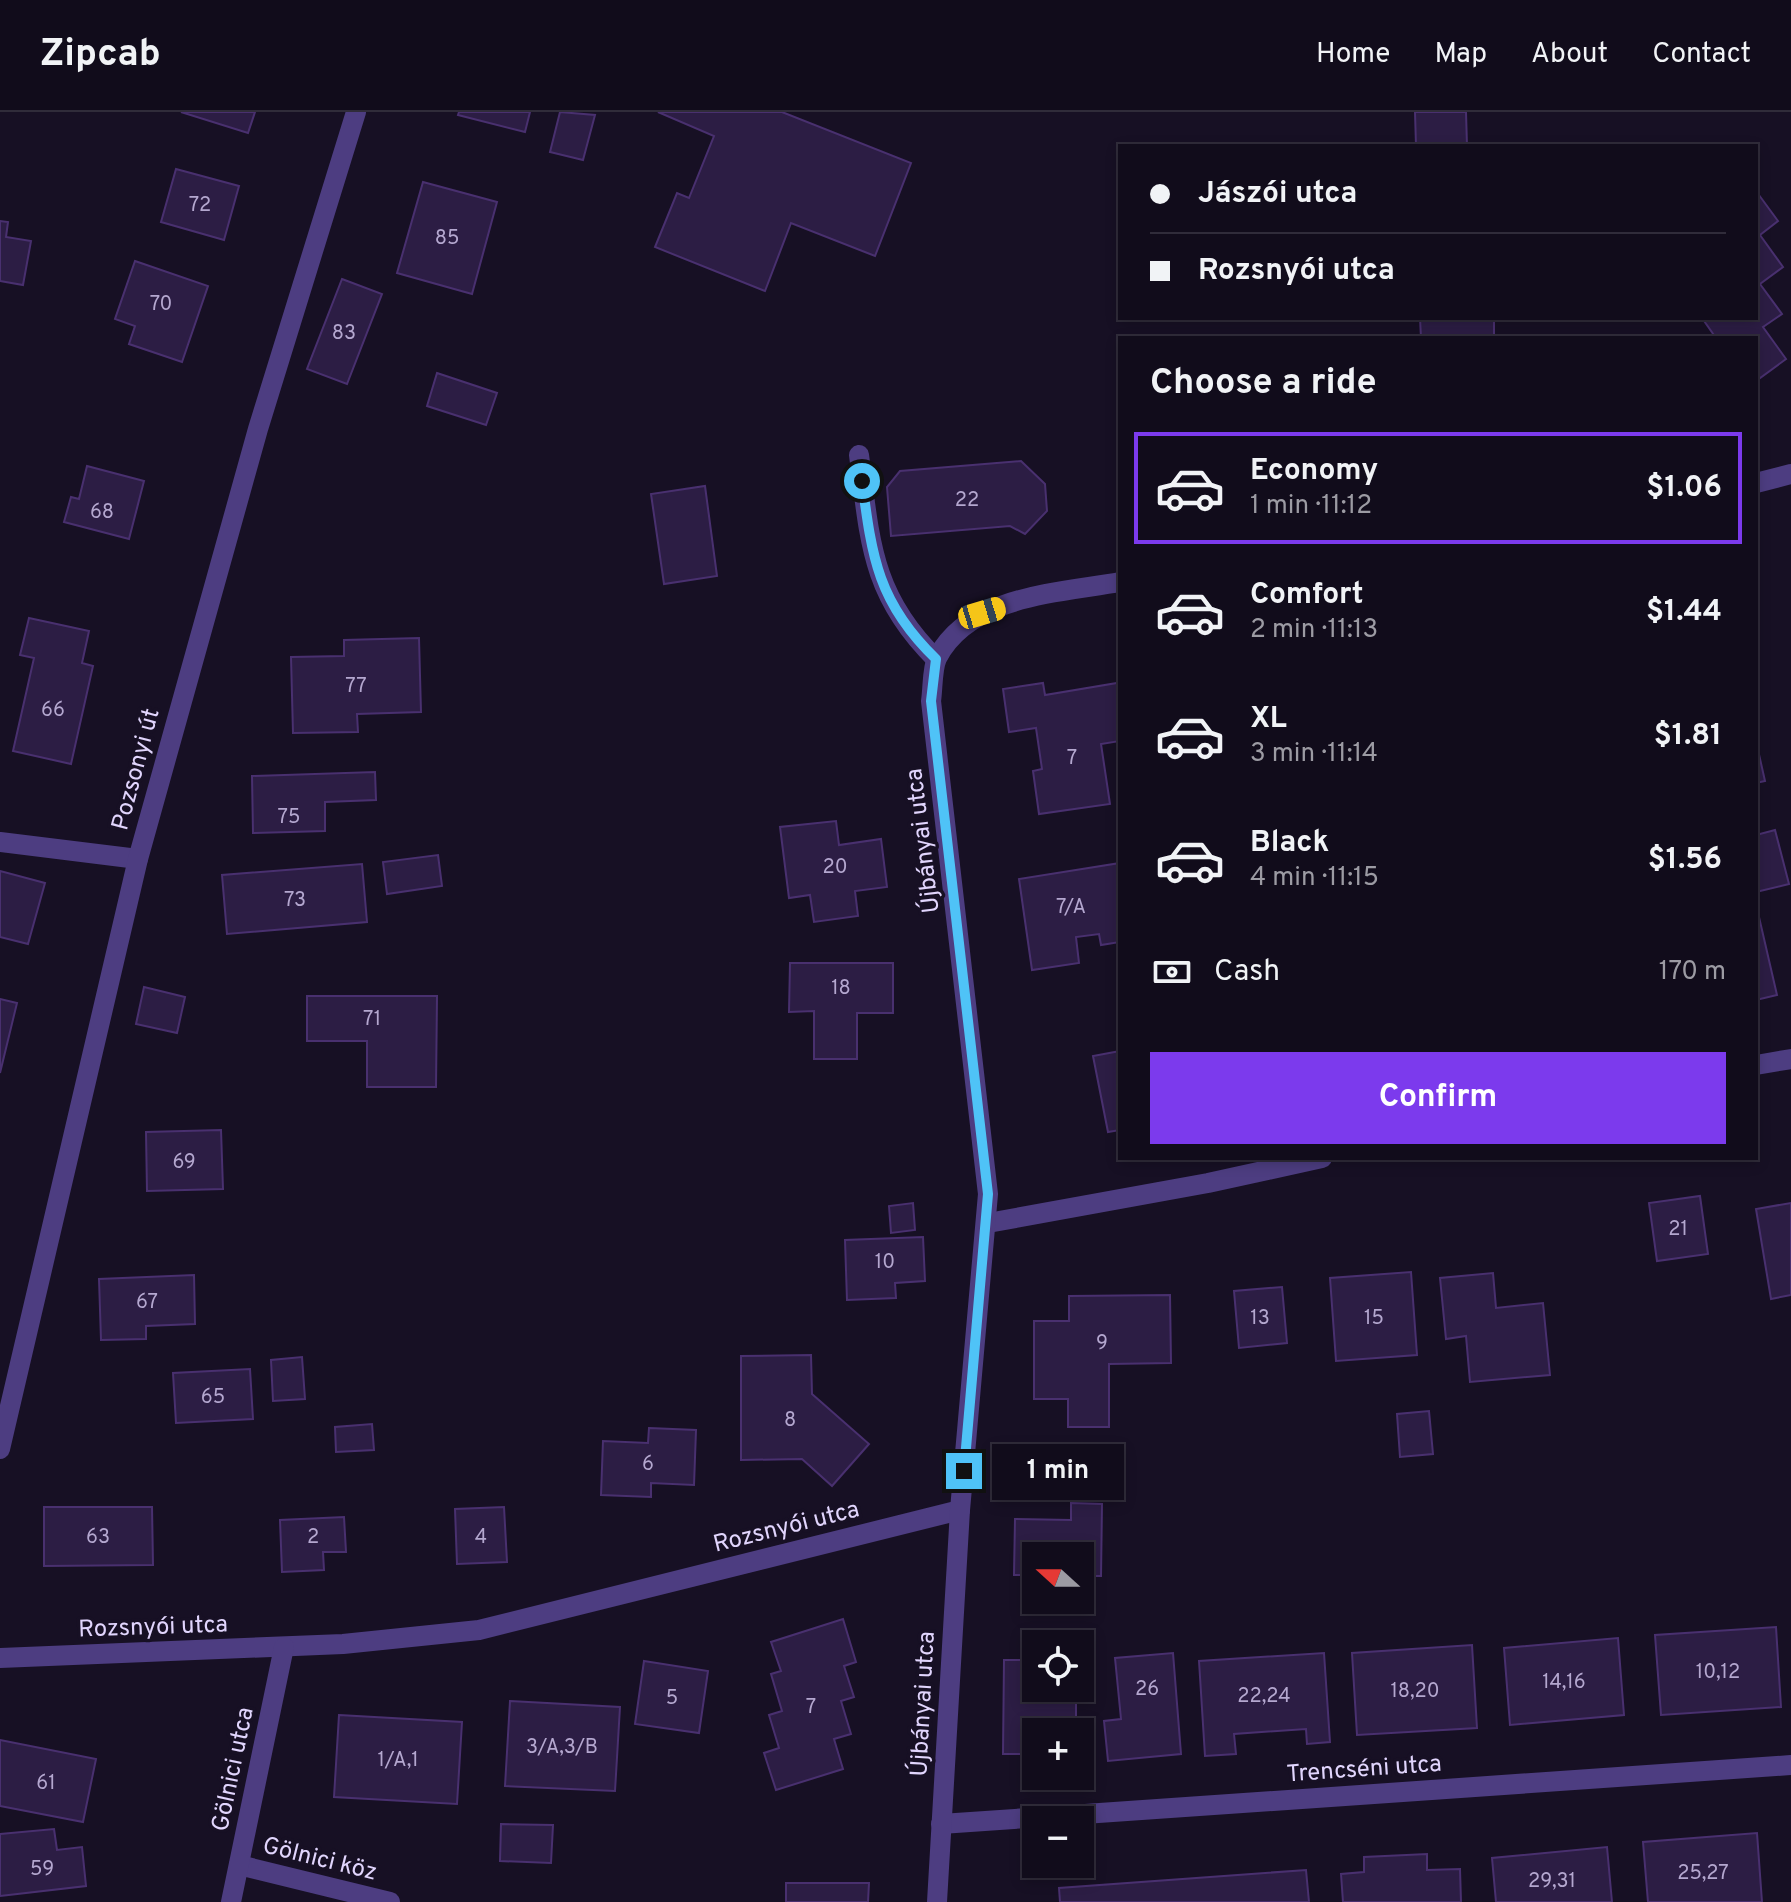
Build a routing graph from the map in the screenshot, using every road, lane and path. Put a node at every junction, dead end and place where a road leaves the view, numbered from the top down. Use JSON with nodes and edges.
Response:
{"nodes":[{"id":1,"x":356,"y":112,"type":"edge"},
{"id":2,"x":859,"y":455,"type":"dead end"},
{"id":3,"x":1791,"y":474,"type":"edge"},
{"id":4,"x":1758,"y":482,"type":"edge"},
{"id":5,"x":1118,"y":582,"type":"edge"},
{"id":6,"x":936,"y":659,"type":"junction"},
{"id":7,"x":0,"y":842,"type":"edge"},
{"id":8,"x":138,"y":859,"type":"junction"},
{"id":9,"x":1791,"y":1059,"type":"edge"},
{"id":10,"x":1758,"y":1065,"type":"edge"},
{"id":11,"x":1313,"y":1160,"type":"edge"},
{"id":12,"x":988,"y":1223,"type":"junction"},
{"id":13,"x":0,"y":1449,"type":"edge"},
{"id":14,"x":960,"y":1510,"type":"junction"},
{"id":15,"x":284,"y":1647,"type":"junction"},
{"id":16,"x":0,"y":1658,"type":"edge"},
{"id":17,"x":1791,"y":1765,"type":"edge"},
{"id":18,"x":941,"y":1824,"type":"junction"},
{"id":19,"x":239,"y":1865,"type":"junction"},
{"id":20,"x":231,"y":1902,"type":"edge"},
{"id":21,"x":390,"y":1902,"type":"edge"},
{"id":22,"x":937,"y":1902,"type":"edge"}],
"edges":[{"from":1,"to":8,"type":"street","name":"Pozsonyi út"},
{"from":2,"to":6,"type":"street"},
{"from":3,"to":4,"type":"street"},
{"from":5,"to":6,"type":"street"},
{"from":6,"to":12,"type":"street","name":"Újbányai utca"},
{"from":7,"to":8,"type":"street"},
{"from":8,"to":13,"type":"street","name":"Pozsonyi út"},
{"from":9,"to":10,"type":"street"},
{"from":11,"to":12,"type":"street"},
{"from":12,"to":14,"type":"street"},
{"from":14,"to":15,"type":"street","name":"Rozsnyói utca"},
{"from":14,"to":18,"type":"street","name":"Újbányai utca"},
{"from":15,"to":16,"type":"street","name":"Rozsnyói utca"},
{"from":15,"to":19,"type":"street","name":"Gölnici utca"},
{"from":17,"to":18,"type":"street","name":"Trencséni utca"},
{"from":18,"to":22,"type":"street","name":"Újbányai utca"},
{"from":19,"to":20,"type":"street","name":"Gölnici utca"},
{"from":19,"to":21,"type":"street","name":"Gölnici köz"}]}
